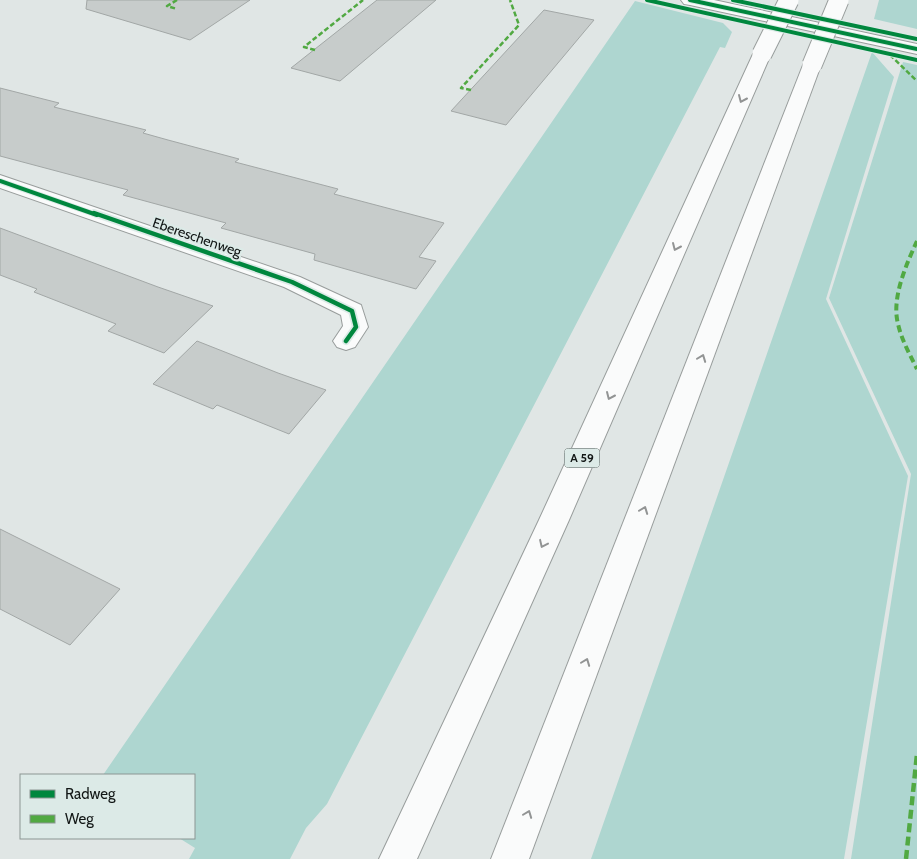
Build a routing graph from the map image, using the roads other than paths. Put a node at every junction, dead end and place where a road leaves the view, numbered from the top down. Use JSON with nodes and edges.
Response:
{"nodes":[{"id":1,"x":690,"y":0,"type":"edge"},
{"id":2,"x":789,"y":0,"type":"edge"},
{"id":3,"x":839,"y":0,"type":"edge"},
{"id":4,"x":917,"y":49,"type":"edge"},
{"id":5,"x":0,"y":181,"type":"edge"},
{"id":6,"x":346,"y":341,"type":"dead end"},
{"id":7,"x":398,"y":859,"type":"edge"},
{"id":8,"x":510,"y":859,"type":"edge"}],
"edges":[{"from":1,"to":4,"type":"main road"},
{"from":2,"to":7,"type":"main road","number":"A 59","one_way":true,"bridge":true},
{"from":8,"to":3,"type":"main road","one_way":true,"bridge":true},
{"from":5,"to":6,"type":"main road","name":"Ebereschenweg"}]}
